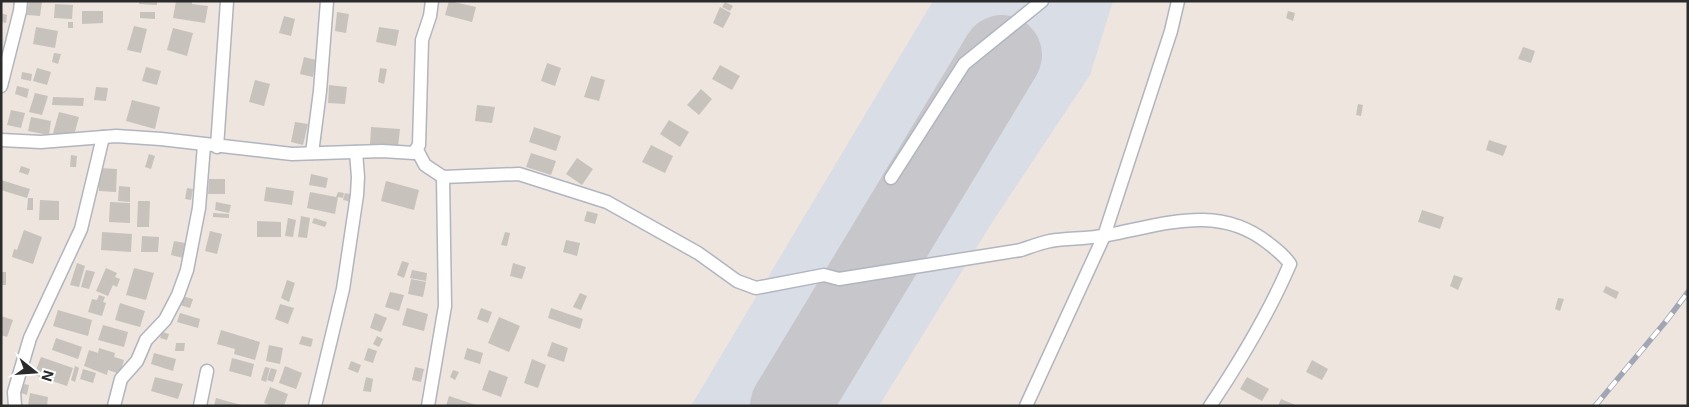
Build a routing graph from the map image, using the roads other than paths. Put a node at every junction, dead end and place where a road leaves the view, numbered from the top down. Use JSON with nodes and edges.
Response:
{"nodes":[{"id":1,"x":21,"y":1,"type":"edge"},
{"id":2,"x":227,"y":1,"type":"edge"},
{"id":3,"x":327,"y":1,"type":"edge"},
{"id":4,"x":432,"y":1,"type":"edge"},
{"id":5,"x":1042,"y":1,"type":"edge"},
{"id":6,"x":1178,"y":1,"type":"edge"},
{"id":7,"x":1,"y":86,"type":"edge"},
{"id":8,"x":103,"y":137,"type":"junction"},
{"id":9,"x":1,"y":140,"type":"edge"},
{"id":10,"x":204,"y":145,"type":"junction"},
{"id":11,"x":217,"y":147,"type":"junction"},
{"id":12,"x":417,"y":150,"type":"junction"},
{"id":13,"x":356,"y":152,"type":"junction"},
{"id":14,"x":312,"y":154,"type":"junction"},
{"id":15,"x":443,"y":177,"type":"junction"},
{"id":16,"x":891,"y":178,"type":"dead end"},
{"id":17,"x":1104,"y":236,"type":"junction"},
{"id":18,"x":207,"y":371,"type":"dead end"},
{"id":19,"x":14,"y":406,"type":"edge"},
{"id":20,"x":114,"y":406,"type":"edge"},
{"id":21,"x":200,"y":406,"type":"edge"},
{"id":22,"x":315,"y":406,"type":"edge"},
{"id":23,"x":428,"y":406,"type":"edge"},
{"id":24,"x":1026,"y":406,"type":"edge"},
{"id":25,"x":1210,"y":406,"type":"edge"}],
"edges":[{"from":1,"to":7,"type":"street"},
{"from":2,"to":11,"type":"street"},
{"from":3,"to":14,"type":"street"},
{"from":4,"to":12,"type":"street"},
{"from":5,"to":16,"type":"street"},
{"from":6,"to":17,"type":"street"},
{"from":8,"to":9,"type":"street"},
{"from":8,"to":10,"type":"street"},
{"from":8,"to":19,"type":"street"},
{"from":10,"to":11,"type":"street"},
{"from":10,"to":20,"type":"street"},
{"from":11,"to":14,"type":"street"},
{"from":12,"to":13,"type":"street"},
{"from":12,"to":15,"type":"street"},
{"from":13,"to":14,"type":"street"},
{"from":13,"to":22,"type":"street"},
{"from":15,"to":17,"type":"street"},
{"from":15,"to":23,"type":"street"},
{"from":17,"to":24,"type":"street"},
{"from":17,"to":25,"type":"street"},
{"from":18,"to":21,"type":"street"}]}
